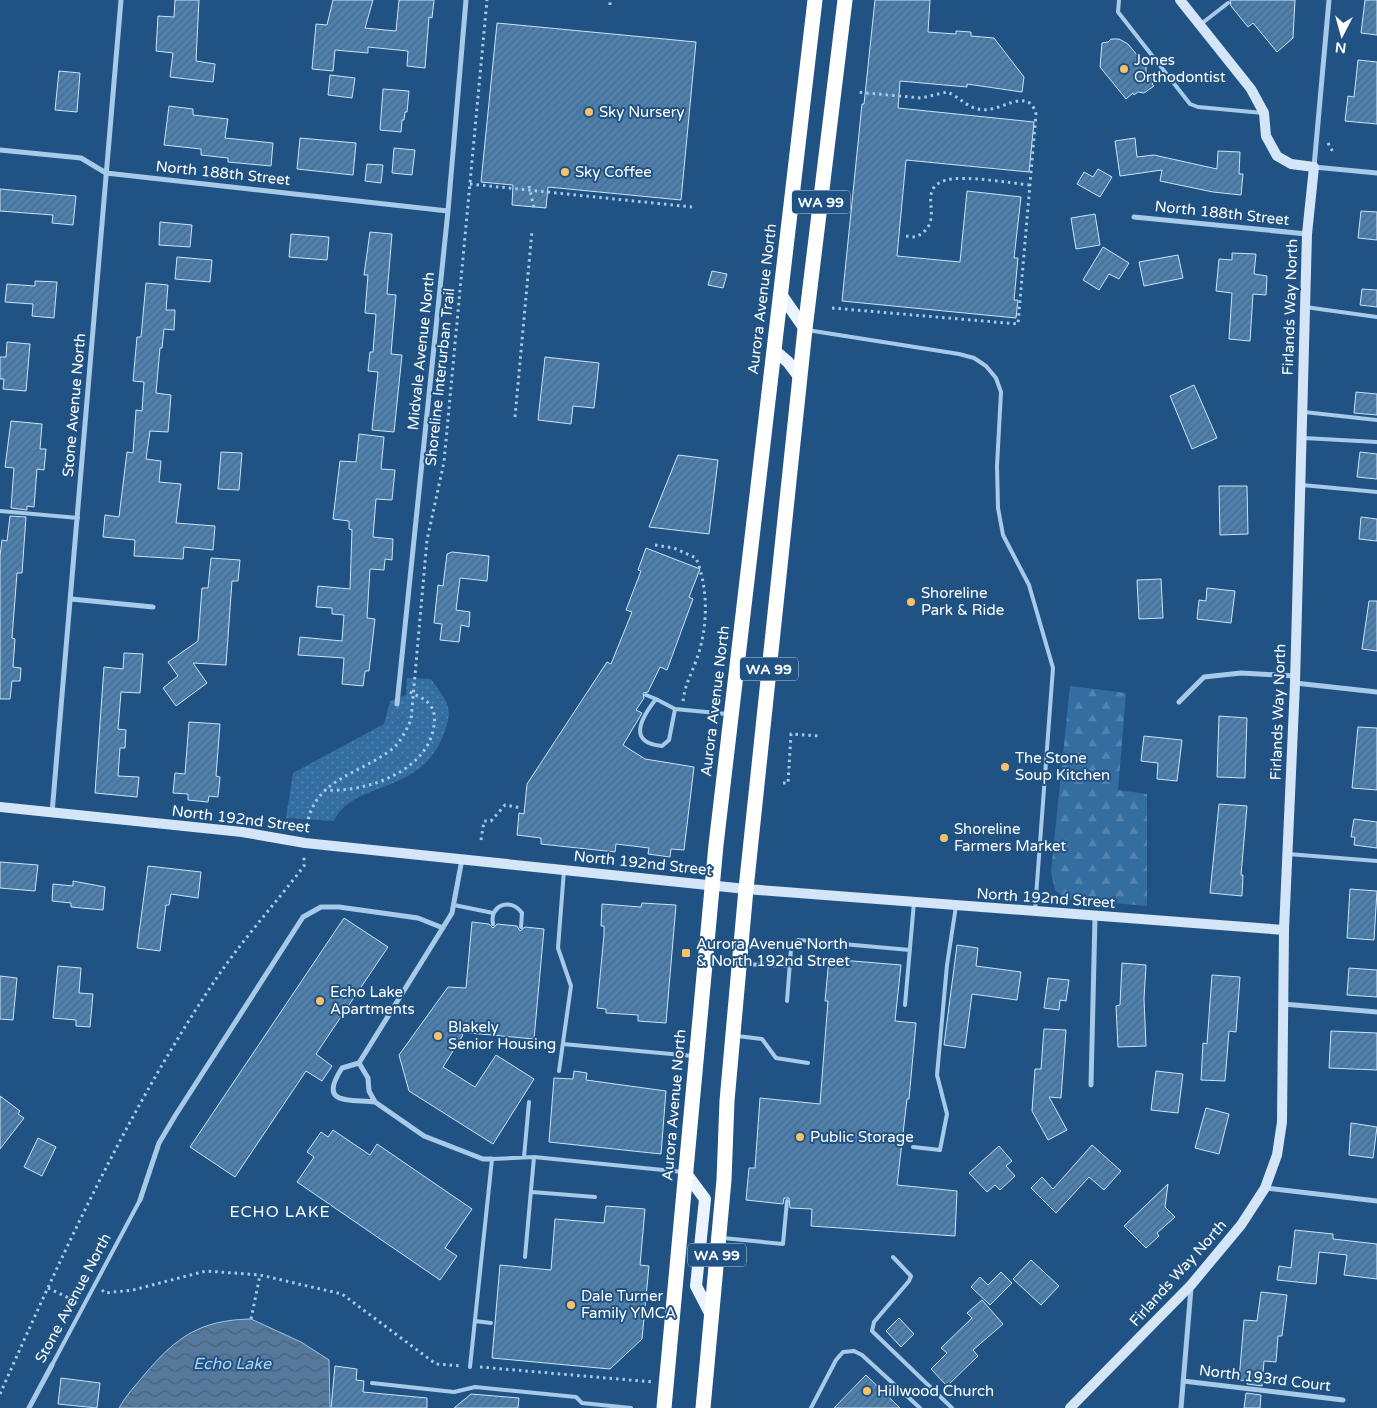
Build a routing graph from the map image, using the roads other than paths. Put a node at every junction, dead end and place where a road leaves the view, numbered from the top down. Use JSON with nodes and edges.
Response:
{"nodes":[{"id":1,"x":121,"y":0,"type":"edge"},
{"id":2,"x":466,"y":0,"type":"edge"},
{"id":3,"x":815,"y":0,"type":"edge"},
{"id":4,"x":1118,"y":0,"type":"edge"},
{"id":5,"x":1180,"y":0,"type":"edge"},
{"id":6,"x":1329,"y":0,"type":"edge"},
{"id":7,"x":843,"y":1,"type":"edge"},
{"id":8,"x":1228,"y":3,"type":"dead end"},
{"id":9,"x":1200,"y":25,"type":"junction"},
{"id":10,"x":1264,"y":113,"type":"junction"},
{"id":11,"x":0,"y":150,"type":"edge"},
{"id":12,"x":1314,"y":167,"type":"junction"},
{"id":13,"x":106,"y":173,"type":"junction"},
{"id":14,"x":1377,"y":174,"type":"edge"},
{"id":15,"x":448,"y":211,"type":"junction"},
{"id":16,"x":1134,"y":217,"type":"dead end"},
{"id":17,"x":1307,"y":234,"type":"junction"},
{"id":18,"x":780,"y":293,"type":"junction"},
{"id":19,"x":1305,"y":307,"type":"junction"},
{"id":20,"x":1377,"y":317,"type":"edge"},
{"id":21,"x":805,"y":329,"type":"junction"},
{"id":22,"x":774,"y":350,"type":"junction"},
{"id":23,"x":800,"y":378,"type":"junction"},
{"id":24,"x":1302,"y":411,"type":"junction"},
{"id":25,"x":1377,"y":420,"type":"edge"},
{"id":26,"x":1302,"y":438,"type":"junction"},
{"id":27,"x":1377,"y":442,"type":"edge"},
{"id":28,"x":1300,"y":485,"type":"junction"},
{"id":29,"x":1377,"y":492,"type":"edge"},
{"id":30,"x":0,"y":511,"type":"edge"},
{"id":31,"x":78,"y":518,"type":"junction"},
{"id":32,"x":71,"y":600,"type":"junction"},
{"id":33,"x":153,"y":607,"type":"dead end"},
{"id":34,"x":1295,"y":680,"type":"junction"},
{"id":35,"x":1377,"y":692,"type":"edge"},
{"id":36,"x":646,"y":695,"type":"dead end"},
{"id":37,"x":656,"y":699,"type":"junction"},
{"id":38,"x":1179,"y":702,"type":"dead end"},
{"id":39,"x":397,"y":704,"type":"dead end"},
{"id":40,"x":675,"y":709,"type":"junction"},
{"id":41,"x":732,"y":715,"type":"junction"},
{"id":42,"x":0,"y":807,"type":"edge"},
{"id":43,"x":52,"y":812,"type":"junction"},
{"id":44,"x":1288,"y":854,"type":"junction"},
{"id":45,"x":462,"y":859,"type":"junction"},
{"id":46,"x":1377,"y":861,"type":"edge"},
{"id":47,"x":564,"y":870,"type":"junction"},
{"id":48,"x":712,"y":886,"type":"junction"},
{"id":49,"x":746,"y":889,"type":"junction"},
{"id":50,"x":914,"y":902,"type":"junction"},
{"id":51,"x":454,"y":905,"type":"junction"},
{"id":52,"x":956,"y":906,"type":"junction"},
{"id":53,"x":1035,"y":912,"type":"junction"},
{"id":54,"x":493,"y":914,"type":"junction"},
{"id":55,"x":1095,"y":916,"type":"junction"},
{"id":56,"x":493,"y":924,"type":"dead end"},
{"id":57,"x":521,"y":926,"type":"dead end"},
{"id":58,"x":443,"y":928,"type":"junction"},
{"id":59,"x":1284,"y":930,"type":"junction"},
{"id":60,"x":910,"y":950,"type":"junction"},
{"id":61,"x":739,"y":963,"type":"junction"},
{"id":62,"x":790,"y":966,"type":"junction"},
{"id":63,"x":787,"y":1001,"type":"dead end"},
{"id":64,"x":1284,"y":1004,"type":"junction"},
{"id":65,"x":906,"y":1005,"type":"dead end"},
{"id":66,"x":1377,"y":1012,"type":"edge"},
{"id":67,"x":732,"y":1036,"type":"junction"},
{"id":68,"x":563,"y":1044,"type":"junction"},
{"id":69,"x":696,"y":1056,"type":"junction"},
{"id":70,"x":359,"y":1063,"type":"junction"},
{"id":71,"x":808,"y":1063,"type":"dead end"},
{"id":72,"x":559,"y":1071,"type":"dead end"},
{"id":73,"x":1092,"y":1085,"type":"dead end"},
{"id":74,"x":375,"y":1102,"type":"junction"},
{"id":75,"x":530,"y":1102,"type":"dead end"},
{"id":76,"x":913,"y":1147,"type":"dead end"},
{"id":77,"x":524,"y":1157,"type":"junction"},
{"id":78,"x":534,"y":1157,"type":"junction"},
{"id":79,"x":492,"y":1159,"type":"junction"},
{"id":80,"x":685,"y":1172,"type":"junction"},
{"id":81,"x":1265,"y":1188,"type":"junction"},
{"id":82,"x":532,"y":1192,"type":"junction"},
{"id":83,"x":595,"y":1197,"type":"dead end"},
{"id":84,"x":140,"y":1200,"type":"joint"},
{"id":85,"x":787,"y":1201,"type":"dead end"},
{"id":86,"x":1377,"y":1201,"type":"edge"},
{"id":87,"x":718,"y":1238,"type":"junction"},
{"id":88,"x":525,"y":1257,"type":"dead end"},
{"id":89,"x":893,"y":1257,"type":"dead end"},
{"id":90,"x":1191,"y":1285,"type":"junction"},
{"id":91,"x":711,"y":1315,"type":"junction"},
{"id":92,"x":475,"y":1321,"type":"junction"},
{"id":93,"x":491,"y":1323,"type":"dead end"},
{"id":94,"x":52,"y":1365,"type":"joint"},
{"id":95,"x":470,"y":1367,"type":"road end"},
{"id":96,"x":1183,"y":1381,"type":"junction"},
{"id":97,"x":372,"y":1383,"type":"dead end"},
{"id":98,"x":1343,"y":1400,"type":"dead end"},
{"id":99,"x":599,"y":1406,"type":"edge"},
{"id":100,"x":30,"y":1408,"type":"edge"},
{"id":101,"x":631,"y":1408,"type":"edge"},
{"id":102,"x":664,"y":1408,"type":"edge"},
{"id":103,"x":703,"y":1408,"type":"edge"},
{"id":104,"x":811,"y":1408,"type":"edge"},
{"id":105,"x":920,"y":1408,"type":"edge"},
{"id":106,"x":952,"y":1408,"type":"edge"},
{"id":107,"x":1070,"y":1408,"type":"edge"},
{"id":108,"x":1181,"y":1408,"type":"edge"}],
"edges":[{"from":1,"to":13,"type":"street","name":"Stone Avenue North"},
{"from":2,"to":15,"type":"street","name":"Midvale Avenue North"},
{"from":3,"to":18,"type":"highway","name":"Aurora Avenue North","number":"WA 99"},
{"from":4,"to":10,"type":"lane"},
{"from":5,"to":9,"type":"street"},
{"from":6,"to":12,"type":"street"},
{"from":7,"to":21,"type":"highway","number":"WA 99"},
{"from":8,"to":9,"type":"lane"},
{"from":9,"to":10,"type":"street"},
{"from":10,"to":12,"type":"street"},
{"from":11,"to":13,"type":"street","name":"North 188th Street"},
{"from":12,"to":14,"type":"street"},
{"from":12,"to":17,"type":"street","name":"Firlands Way North"},
{"from":13,"to":15,"type":"street","name":"North 188th Street"},
{"from":13,"to":31,"type":"street","name":"Stone Avenue North"},
{"from":15,"to":39,"type":"street","name":"Midvale Avenue North"},
{"from":16,"to":17,"type":"street","name":"North 188th Street"},
{"from":17,"to":19,"type":"street","name":"Firlands Way North"},
{"from":18,"to":21,"type":"main road"},
{"from":18,"to":22,"type":"highway","name":"Aurora Avenue North","number":"WA 99"},
{"from":19,"to":20,"type":"lane"},
{"from":19,"to":24,"type":"street","name":"Firlands Way North"},
{"from":21,"to":23,"type":"highway","number":"WA 99"},
{"from":21,"to":53,"type":"lane"},
{"from":22,"to":23,"type":"main road"},
{"from":22,"to":41,"type":"highway","name":"Aurora Avenue North","number":"WA 99"},
{"from":23,"to":49,"type":"highway","number":"WA 99"},
{"from":24,"to":25,"type":"lane"},
{"from":24,"to":26,"type":"street","name":"Firlands Way North"},
{"from":26,"to":27,"type":"lane"},
{"from":26,"to":28,"type":"street","name":"Firlands Way North"},
{"from":28,"to":29,"type":"lane"},
{"from":28,"to":34,"type":"street","name":"Firlands Way North"},
{"from":30,"to":31,"type":"lane"},
{"from":31,"to":32,"type":"street","name":"Stone Avenue North"},
{"from":32,"to":33,"type":"street"},
{"from":32,"to":43,"type":"street","name":"Stone Avenue North"},
{"from":34,"to":35,"type":"street"},
{"from":34,"to":38,"type":"street"},
{"from":34,"to":44,"type":"street","name":"Firlands Way North"},
{"from":36,"to":37,"type":"lane"},
{"from":37,"to":40,"type":"lane"},
{"from":37,"to":40,"type":"lane"},
{"from":40,"to":41,"type":"lane"},
{"from":41,"to":48,"type":"highway","name":"Aurora Avenue North","number":"WA 99"},
{"from":42,"to":43,"type":"street","name":"North 192nd Street"},
{"from":43,"to":45,"type":"street","name":"North 192nd Street"},
{"from":44,"to":46,"type":"lane"},
{"from":44,"to":59,"type":"street","name":"Firlands Way North"},
{"from":45,"to":47,"type":"street","name":"North 192nd Street"},
{"from":45,"to":51,"type":"street"},
{"from":47,"to":48,"type":"street","name":"North 192nd Street"},
{"from":47,"to":68,"type":"lane"},
{"from":48,"to":49,"type":"street","name":"North 192nd Street"},
{"from":48,"to":69,"type":"highway","name":"Aurora Avenue North","number":"WA 99"},
{"from":49,"to":50,"type":"street","name":"North 192nd Street"},
{"from":49,"to":61,"type":"highway","number":"WA 99"},
{"from":50,"to":52,"type":"street","name":"North 192nd Street"},
{"from":50,"to":60,"type":"lane"},
{"from":51,"to":54,"type":"lane"},
{"from":51,"to":58,"type":"street"},
{"from":52,"to":53,"type":"street","name":"North 192nd Street"},
{"from":52,"to":76,"type":"lane"},
{"from":53,"to":55,"type":"street","name":"North 192nd Street"},
{"from":54,"to":56,"type":"lane"},
{"from":54,"to":57,"type":"lane"},
{"from":55,"to":59,"type":"street","name":"North 192nd Street"},
{"from":55,"to":73,"type":"street"},
{"from":58,"to":70,"type":"street"},
{"from":58,"to":84,"type":"street"},
{"from":59,"to":64,"type":"street","name":"Firlands Way North"},
{"from":60,"to":62,"type":"lane"},
{"from":60,"to":65,"type":"lane"},
{"from":61,"to":62,"type":"lane"},
{"from":61,"to":67,"type":"highway","number":"WA 99"},
{"from":62,"to":63,"type":"lane"},
{"from":64,"to":66,"type":"street"},
{"from":64,"to":81,"type":"street","name":"Firlands Way North"},
{"from":67,"to":71,"type":"lane"},
{"from":67,"to":87,"type":"highway","number":"WA 99"},
{"from":68,"to":69,"type":"lane"},
{"from":68,"to":72,"type":"lane"},
{"from":69,"to":80,"type":"highway","name":"Aurora Avenue North","number":"WA 99"},
{"from":70,"to":74,"type":"street"},
{"from":70,"to":74,"type":"street"},
{"from":74,"to":79,"type":"street"},
{"from":75,"to":77,"type":"lane"},
{"from":77,"to":78,"type":"lane"},
{"from":77,"to":79,"type":"lane"},
{"from":78,"to":80,"type":"lane"},
{"from":78,"to":82,"type":"lane"},
{"from":79,"to":92,"type":"lane"},
{"from":80,"to":91,"type":"main road"},
{"from":80,"to":102,"type":"highway","name":"Aurora Avenue North","number":"WA 99"},
{"from":81,"to":86,"type":"street"},
{"from":81,"to":90,"type":"street","name":"Firlands Way North"},
{"from":82,"to":83,"type":"lane"},
{"from":82,"to":88,"type":"lane"},
{"from":84,"to":94,"type":"lane","name":"Stone Avenue North"},
{"from":85,"to":87,"type":"lane"},
{"from":87,"to":91,"type":"highway","number":"WA 99"},
{"from":89,"to":106,"type":"lane"},
{"from":90,"to":96,"type":"street"},
{"from":90,"to":107,"type":"street","name":"Firlands Way North"},
{"from":91,"to":103,"type":"highway","number":"WA 99"},
{"from":92,"to":93,"type":"lane"},
{"from":92,"to":95,"type":"lane"},
{"from":94,"to":100,"type":"street","name":"Stone Avenue North"},
{"from":96,"to":98,"type":"street","name":"North 193rd Court"},
{"from":96,"to":108,"type":"street"},
{"from":97,"to":99,"type":"lane"},
{"from":99,"to":101,"type":"lane"},
{"from":104,"to":105,"type":"lane"}]}
